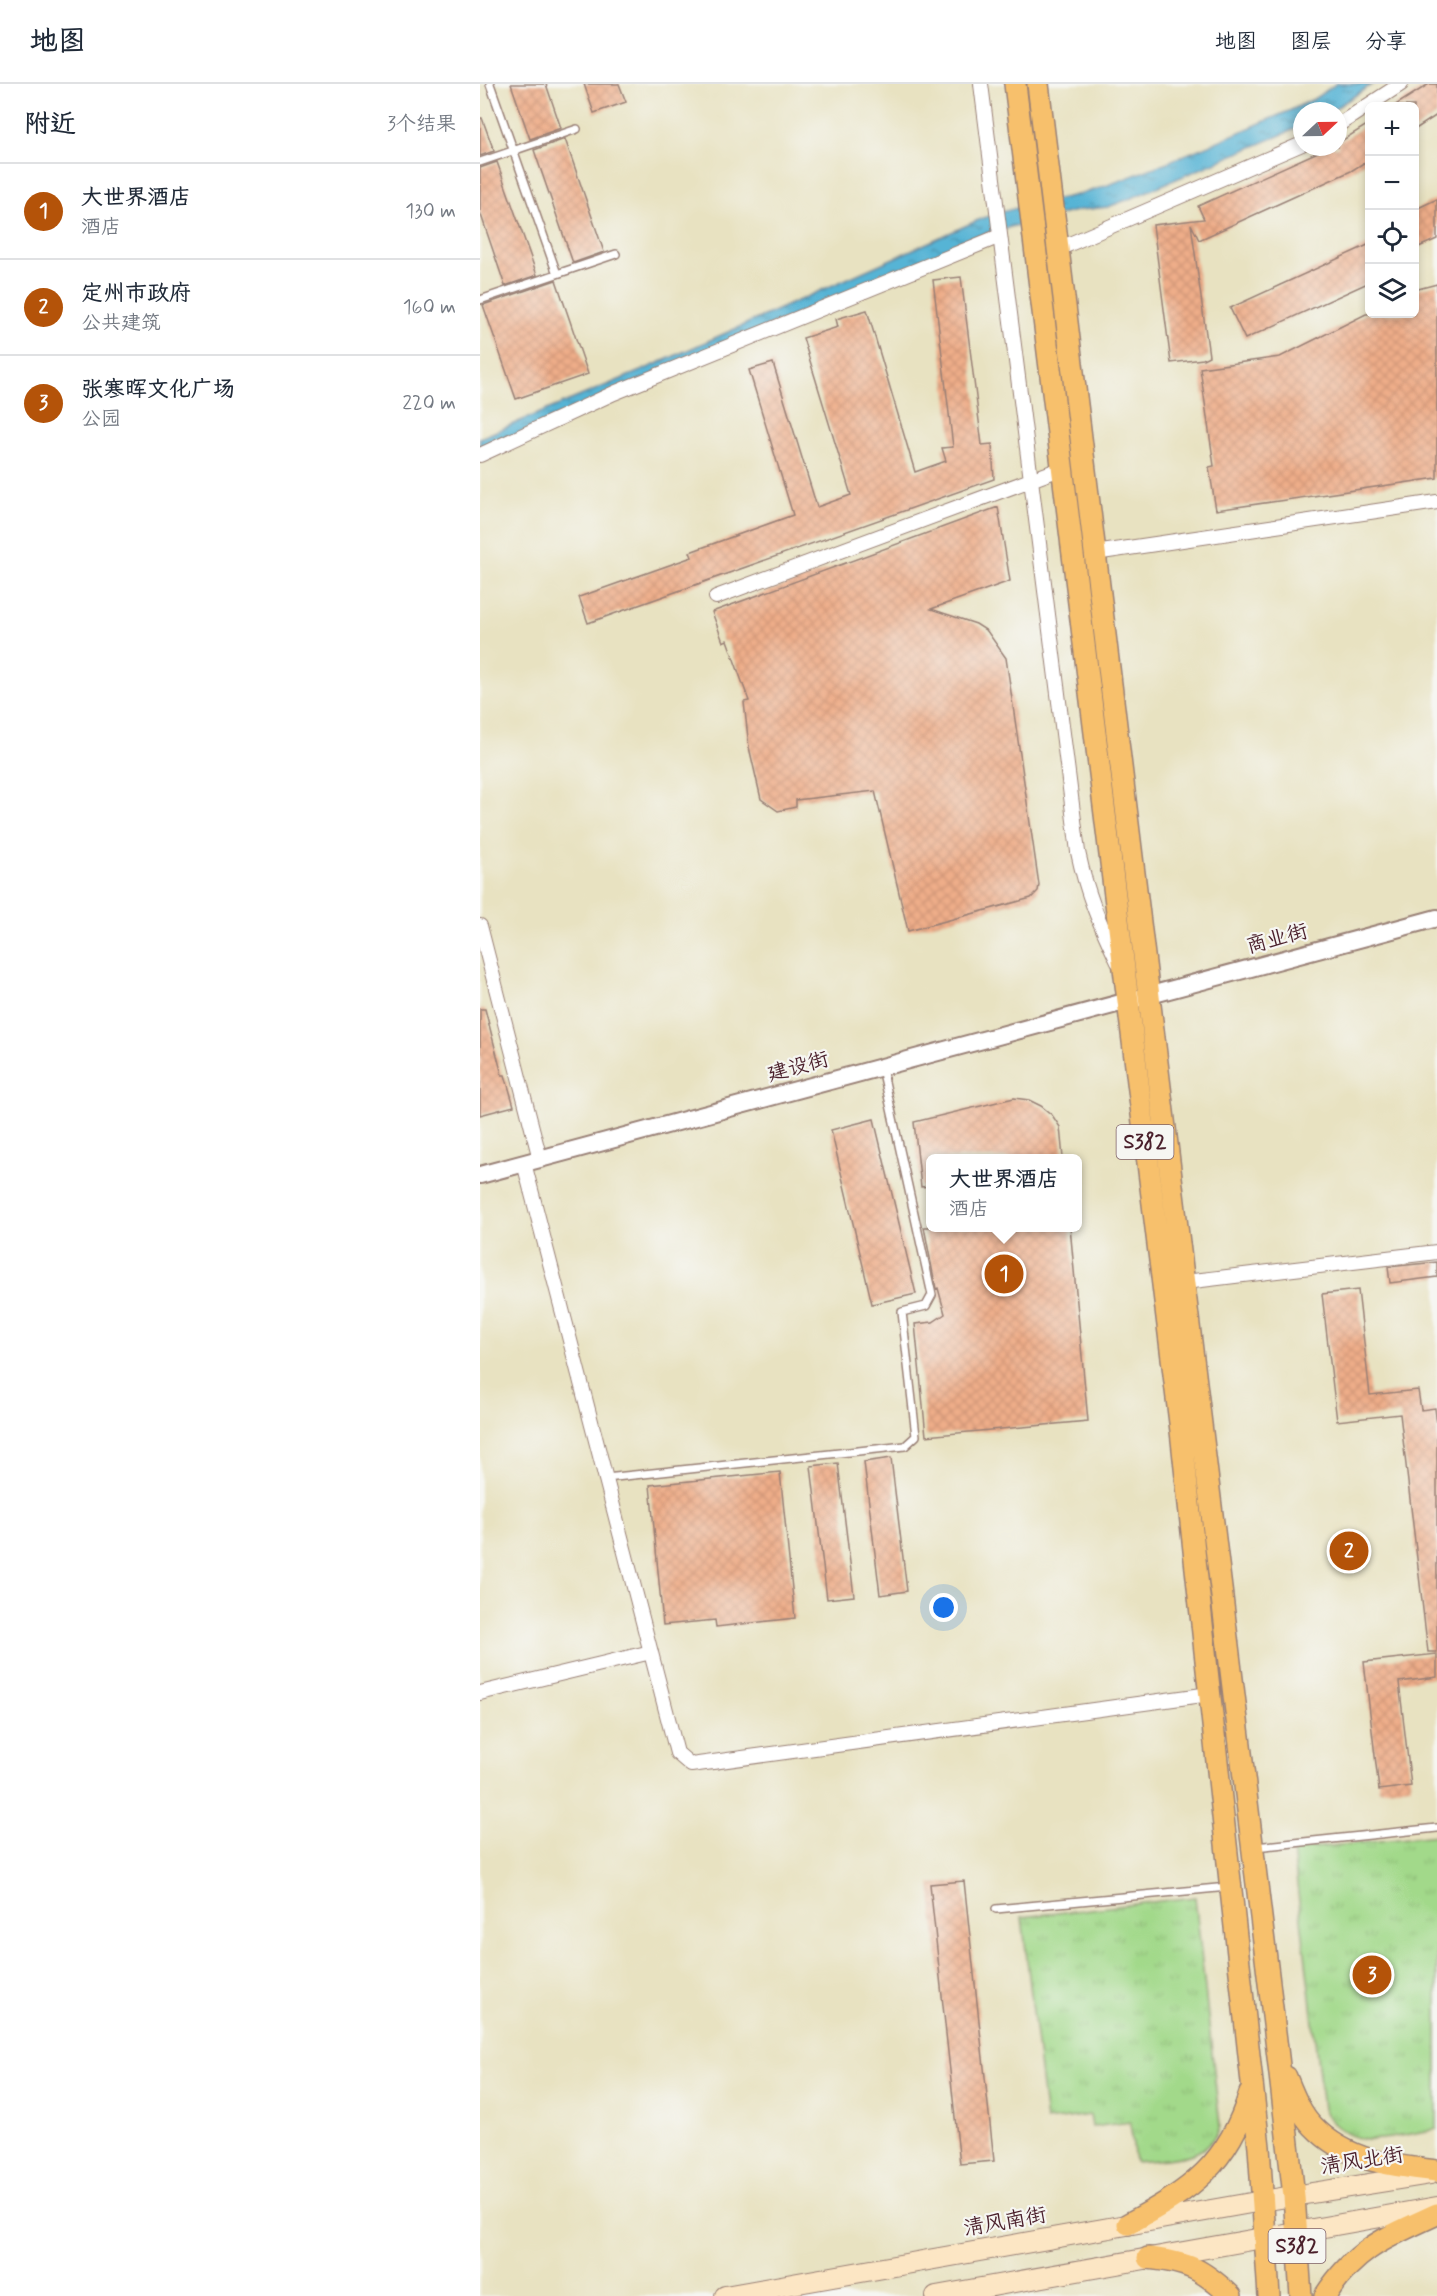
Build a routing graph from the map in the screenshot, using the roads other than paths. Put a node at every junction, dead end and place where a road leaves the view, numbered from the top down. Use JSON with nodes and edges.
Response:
{"nodes":[{"id":1,"x":490,"y":84,"type":"edge"},
{"id":2,"x":981,"y":84,"type":"edge"},
{"id":3,"x":1016,"y":84,"type":"edge"},
{"id":4,"x":1038,"y":84,"type":"edge"},
{"id":5,"x":1401,"y":84,"type":"edge"},
{"id":6,"x":1347,"y":119,"type":"edge"},
{"id":7,"x":577,"y":129,"type":"dead end"},
{"id":8,"x":1293,"y":148,"type":"edge"},
{"id":9,"x":513,"y":150,"type":"junction"},
{"id":10,"x":480,"y":162,"type":"edge"},
{"id":11,"x":1000,"y":236,"type":"junction"},
{"id":12,"x":1058,"y":249,"type":"junction"},
{"id":13,"x":616,"y":254,"type":"dead end"},
{"id":14,"x":557,"y":274,"type":"junction"},
{"id":15,"x":480,"y":300,"type":"edge"},
{"id":16,"x":480,"y":455,"type":"edge"},
{"id":17,"x":1063,"y":468,"type":"junction"},
{"id":18,"x":1031,"y":480,"type":"junction"},
{"id":19,"x":1437,"y":502,"type":"edge"},
{"id":20,"x":1095,"y":552,"type":"junction"},
{"id":21,"x":716,"y":597,"type":"dead end"},
{"id":22,"x":1437,"y":918,"type":"edge"},
{"id":23,"x":480,"y":926,"type":"edge"},
{"id":24,"x":1125,"y":975,"type":"junction"},
{"id":25,"x":1150,"y":997,"type":"junction"},
{"id":26,"x":1128,"y":1002,"type":"junction"},
{"id":27,"x":882,"y":1068,"type":"junction"},
{"id":28,"x":532,"y":1161,"type":"junction"},
{"id":29,"x":480,"y":1175,"type":"edge"},
{"id":30,"x":1437,"y":1252,"type":"edge"},
{"id":31,"x":1185,"y":1282,"type":"junction"},
{"id":32,"x":606,"y":1478,"type":"junction"},
{"id":33,"x":651,"y":1652,"type":"junction"},
{"id":34,"x":480,"y":1693,"type":"edge"},
{"id":35,"x":1209,"y":1694,"type":"junction"},
{"id":36,"x":1437,"y":1828,"type":"edge"},
{"id":37,"x":1252,"y":1847,"type":"junction"},
{"id":38,"x":1231,"y":1887,"type":"junction"},
{"id":39,"x":996,"y":1909,"type":"dead end"},
{"id":40,"x":1278,"y":2058,"type":"junction"},
{"id":41,"x":1252,"y":2087,"type":"junction"},
{"id":42,"x":1437,"y":2172,"type":"edge"},
{"id":43,"x":1294,"y":2196,"type":"junction"},
{"id":44,"x":1262,"y":2200,"type":"junction"},
{"id":45,"x":1437,"y":2207,"type":"edge"},
{"id":46,"x":1437,"y":2214,"type":"edge"},
{"id":47,"x":1128,"y":2224,"type":"junction"},
{"id":48,"x":1296,"y":2232,"type":"junction"},
{"id":49,"x":1265,"y":2238,"type":"junction"},
{"id":50,"x":1148,"y":2258,"type":"junction"},
{"id":51,"x":725,"y":2296,"type":"edge"},
{"id":52,"x":936,"y":2296,"type":"edge"},
{"id":53,"x":1231,"y":2296,"type":"edge"},
{"id":54,"x":1269,"y":2296,"type":"edge"},
{"id":55,"x":1301,"y":2296,"type":"edge"},
{"id":56,"x":1325,"y":2296,"type":"edge"}],
"edges":[{"from":1,"to":9,"type":"lane"},
{"from":2,"to":11,"type":"street"},
{"from":3,"to":17,"type":"main road","number":"S382"},
{"from":4,"to":12,"type":"main road","number":"S382"},
{"from":5,"to":6,"type":"street"},
{"from":7,"to":9,"type":"lane"},
{"from":8,"to":12,"type":"street"},
{"from":9,"to":10,"type":"lane"},
{"from":9,"to":14,"type":"lane"},
{"from":11,"to":16,"type":"street"},
{"from":11,"to":18,"type":"street"},
{"from":12,"to":20,"type":"main road","number":"S382"},
{"from":13,"to":14,"type":"lane"},
{"from":14,"to":15,"type":"lane"},
{"from":17,"to":18,"type":"street"},
{"from":17,"to":24,"type":"main road","number":"S382"},
{"from":18,"to":21,"type":"street"},
{"from":18,"to":24,"type":"street"},
{"from":19,"to":20,"type":"street"},
{"from":20,"to":25,"type":"main road","number":"S382"},
{"from":22,"to":25,"type":"street","name":"商业街"},
{"from":23,"to":28,"type":"street"},
{"from":24,"to":26,"type":"main road","number":"S382"},
{"from":25,"to":26,"type":"street","name":"商业街"},
{"from":25,"to":31,"type":"main road","number":"S382"},
{"from":26,"to":27,"type":"street","name":"建设街"},
{"from":26,"to":35,"type":"main road","number":"S382"},
{"from":27,"to":28,"type":"street","name":"建设街"},
{"from":27,"to":32,"type":"lane"},
{"from":28,"to":29,"type":"street","name":"建设街"},
{"from":28,"to":32,"type":"street"},
{"from":30,"to":31,"type":"street"},
{"from":31,"to":37,"type":"main road","number":"S382"},
{"from":32,"to":33,"type":"street"},
{"from":33,"to":34,"type":"street"},
{"from":33,"to":35,"type":"street"},
{"from":35,"to":38,"type":"main road","number":"S382"},
{"from":36,"to":37,"type":"lane"},
{"from":37,"to":40,"type":"main road","number":"S382"},
{"from":38,"to":39,"type":"lane"},
{"from":38,"to":41,"type":"main road","number":"S382"},
{"from":40,"to":42,"type":"main road"},
{"from":40,"to":43,"type":"main road","number":"S382"},
{"from":41,"to":44,"type":"main road","number":"S382"},
{"from":41,"to":47,"type":"main road"},
{"from":42,"to":43,"type":"main road","name":"清风北街"},
{"from":43,"to":44,"type":"main road","name":"清风南街"},
{"from":43,"to":48,"type":"main road","number":"S382"},
{"from":44,"to":47,"type":"main road","name":"清风南街"},
{"from":44,"to":49,"type":"main road","number":"S382"},
{"from":45,"to":48,"type":"main road"},
{"from":46,"to":56,"type":"main road"},
{"from":47,"to":51,"type":"main road","name":"清风南街"},
{"from":48,"to":49,"type":"main road"},
{"from":48,"to":55,"type":"main road","number":"S382"},
{"from":49,"to":50,"type":"main road"},
{"from":49,"to":54,"type":"main road","number":"S382"},
{"from":50,"to":52,"type":"main road"},
{"from":50,"to":53,"type":"main road"}]}
